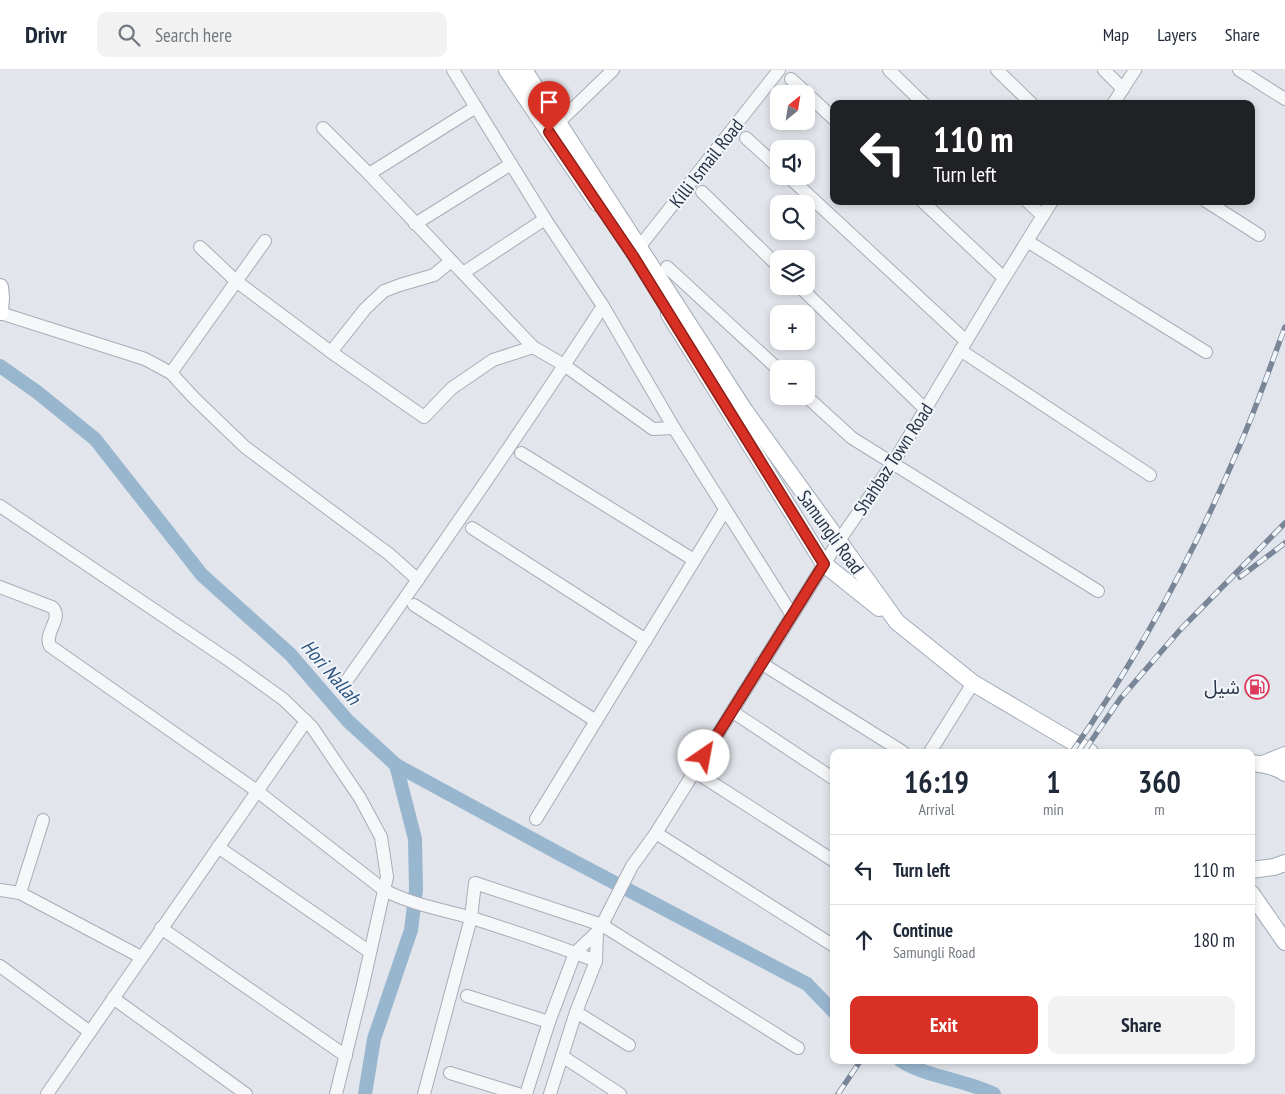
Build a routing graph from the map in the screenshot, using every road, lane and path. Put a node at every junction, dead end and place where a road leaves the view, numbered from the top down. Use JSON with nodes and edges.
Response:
{"nodes":[{"id":1,"x":453,"y":70,"type":"edge"},
{"id":2,"x":507,"y":70,"type":"edge"},
{"id":3,"x":524,"y":70,"type":"edge"},
{"id":4,"x":612,"y":70,"type":"edge"},
{"id":5,"x":779,"y":70,"type":"edge"},
{"id":6,"x":889,"y":70,"type":"edge"},
{"id":7,"x":997,"y":70,"type":"edge"},
{"id":8,"x":1104,"y":70,"type":"edge"},
{"id":9,"x":1135,"y":70,"type":"edge"},
{"id":10,"x":1239,"y":70,"type":"edge"},
{"id":11,"x":792,"y":79,"type":"dead end"},
{"id":12,"x":1123,"y":88,"type":"junction"},
{"id":13,"x":1285,"y":99,"type":"edge"},
{"id":14,"x":920,"y":100,"type":"edge"},
{"id":15,"x":1028,"y":100,"type":"edge"},
{"id":16,"x":1116,"y":100,"type":"edge"},
{"id":17,"x":476,"y":107,"type":"junction"},
{"id":18,"x":830,"y":115,"type":"edge"},
{"id":19,"x":558,"y":123,"type":"junction"},
{"id":20,"x":323,"y":128,"type":"dead end"},
{"id":21,"x":746,"y":138,"type":"dead end"},
{"id":22,"x":770,"y":160,"type":"edge"},
{"id":23,"x":511,"y":164,"type":"junction"},
{"id":24,"x":369,"y":174,"type":"junction"},
{"id":25,"x":797,"y":185,"type":"edge"},
{"id":26,"x":702,"y":192,"type":"dead end"},
{"id":27,"x":926,"y":205,"type":"edge"},
{"id":28,"x":1031,"y":205,"type":"edge"},
{"id":29,"x":1050,"y":205,"type":"edge"},
{"id":30,"x":1212,"y":205,"type":"edge"},
{"id":31,"x":1043,"y":216,"type":"junction"},
{"id":32,"x":545,"y":219,"type":"junction"},
{"id":33,"x":415,"y":224,"type":"junction"},
{"id":34,"x":1259,"y":236,"type":"dead end"},
{"id":35,"x":265,"y":241,"type":"dead end"},
{"id":36,"x":1027,"y":241,"type":"junction"},
{"id":37,"x":200,"y":247,"type":"dead end"},
{"id":38,"x":636,"y":252,"type":"junction"},
{"id":39,"x":770,"y":258,"type":"edge"},
{"id":40,"x":451,"y":261,"type":"junction"},
{"id":41,"x":667,"y":267,"type":"dead end"},
{"id":42,"x":463,"y":273,"type":"junction"},
{"id":43,"x":1004,"y":278,"type":"junction"},
{"id":44,"x":236,"y":281,"type":"junction"},
{"id":45,"x":0,"y":287,"type":"edge"},
{"id":46,"x":808,"y":295,"type":"edge"},
{"id":47,"x":603,"y":306,"type":"junction"},
{"id":48,"x":0,"y":313,"type":"edge"},
{"id":49,"x":963,"y":345,"type":"junction"},
{"id":50,"x":533,"y":347,"type":"junction"},
{"id":51,"x":331,"y":352,"type":"junction"},
{"id":52,"x":1206,"y":352,"type":"dead end"},
{"id":53,"x":770,"y":362,"type":"edge"},
{"id":54,"x":564,"y":365,"type":"junction"},
{"id":55,"x":170,"y":373,"type":"junction"},
{"id":56,"x":815,"y":404,"type":"edge"},
{"id":57,"x":925,"y":409,"type":"junction"},
{"id":58,"x":674,"y":428,"type":"junction"},
{"id":59,"x":521,"y":453,"type":"dead end"},
{"id":60,"x":893,"y":463,"type":"junction"},
{"id":61,"x":1150,"y":475,"type":"dead end"},
{"id":62,"x":0,"y":506,"type":"edge"},
{"id":63,"x":725,"y":510,"type":"junction"},
{"id":64,"x":472,"y":528,"type":"dead end"},
{"id":65,"x":838,"y":542,"type":"junction"},
{"id":66,"x":694,"y":560,"type":"junction"},
{"id":67,"x":824,"y":564,"type":"junction"},
{"id":68,"x":418,"y":580,"type":"junction"},
{"id":69,"x":0,"y":586,"type":"edge"},
{"id":70,"x":1098,"y":591,"type":"dead end"},
{"id":71,"x":414,"y":605,"type":"dead end"},
{"id":72,"x":792,"y":615,"type":"junction"},
{"id":73,"x":896,"y":622,"type":"junction"},
{"id":74,"x":646,"y":640,"type":"junction"},
{"id":75,"x":761,"y":663,"type":"junction"},
{"id":76,"x":346,"y":683,"type":"dead end"},
{"id":77,"x":973,"y":683,"type":"junction"},
{"id":78,"x":733,"y":712,"type":"junction"},
{"id":79,"x":306,"y":721,"type":"junction"},
{"id":80,"x":596,"y":721,"type":"junction"},
{"id":81,"x":898,"y":749,"type":"edge"},
{"id":82,"x":932,"y":749,"type":"edge"},
{"id":83,"x":1085,"y":749,"type":"edge"},
{"id":84,"x":1285,"y":755,"type":"edge"},
{"id":85,"x":1257,"y":763,"type":"edge"},
{"id":86,"x":694,"y":771,"type":"junction"},
{"id":87,"x":1285,"y":773,"type":"edge"},
{"id":88,"x":830,"y":776,"type":"edge"},
{"id":89,"x":258,"y":791,"type":"junction"},
{"id":90,"x":43,"y":820,"type":"dead end"},
{"id":91,"x":536,"y":820,"type":"dead end"},
{"id":92,"x":656,"y":833,"type":"junction"},
{"id":93,"x":218,"y":847,"type":"junction"},
{"id":94,"x":830,"y":859,"type":"edge"},
{"id":95,"x":1285,"y":863,"type":"edge"},
{"id":96,"x":1255,"y":869,"type":"edge"},
{"id":97,"x":0,"y":890,"type":"edge"},
{"id":98,"x":384,"y":890,"type":"junction"},
{"id":99,"x":20,"y":893,"type":"junction"},
{"id":100,"x":1255,"y":898,"type":"edge"},
{"id":101,"x":471,"y":918,"type":"junction"},
{"id":102,"x":161,"y":928,"type":"junction"},
{"id":103,"x":599,"y":929,"type":"junction"},
{"id":104,"x":1285,"y":942,"type":"edge"},
{"id":105,"x":830,"y":943,"type":"edge"},
{"id":106,"x":370,"y":952,"type":"junction"},
{"id":107,"x":575,"y":953,"type":"junction"},
{"id":108,"x":142,"y":957,"type":"junction"},
{"id":109,"x":596,"y":961,"type":"junction"},
{"id":110,"x":0,"y":966,"type":"edge"},
{"id":111,"x":467,"y":996,"type":"dead end"},
{"id":112,"x":113,"y":998,"type":"junction"},
{"id":113,"x":576,"y":1012,"type":"junction"},
{"id":114,"x":550,"y":1022,"type":"junction"},
{"id":115,"x":90,"y":1032,"type":"junction"},
{"id":116,"x":629,"y":1045,"type":"dead end"},
{"id":117,"x":798,"y":1048,"type":"dead end"},
{"id":118,"x":346,"y":1056,"type":"junction"},
{"id":119,"x":562,"y":1056,"type":"junction"},
{"id":120,"x":450,"y":1073,"type":"dead end"},
{"id":121,"x":47,"y":1094,"type":"edge"},
{"id":122,"x":246,"y":1094,"type":"edge"},
{"id":123,"x":336,"y":1094,"type":"edge"},
{"id":124,"x":424,"y":1094,"type":"edge"},
{"id":125,"x":518,"y":1094,"type":"edge"},
{"id":126,"x":526,"y":1094,"type":"edge"},
{"id":127,"x":550,"y":1094,"type":"edge"},
{"id":128,"x":620,"y":1094,"type":"edge"}],
"edges":[{"from":1,"to":17,"type":"street"},
{"from":2,"to":38,"type":"main road","name":"Samungli Road"},
{"from":3,"to":19,"type":"main road","name":"Samungli Road"},
{"from":4,"to":19,"type":"street"},
{"from":5,"to":38,"type":"street","name":"Killi Ismail Road"},
{"from":6,"to":14,"type":"street"},
{"from":7,"to":15,"type":"street"},
{"from":8,"to":12,"type":"street"},
{"from":9,"to":12,"type":"street"},
{"from":10,"to":13,"type":"street"},
{"from":11,"to":18,"type":"street"},
{"from":12,"to":16,"type":"street"},
{"from":17,"to":23,"type":"street"},
{"from":17,"to":24,"type":"street"},
{"from":19,"to":38,"type":"main road","name":"Samungli Road"},
{"from":20,"to":24,"type":"street"},
{"from":21,"to":22,"type":"street"},
{"from":23,"to":32,"type":"street"},
{"from":23,"to":33,"type":"street"},
{"from":24,"to":33,"type":"street"},
{"from":25,"to":49,"type":"street"},
{"from":26,"to":39,"type":"street"},
{"from":27,"to":43,"type":"street"},
{"from":28,"to":31,"type":"street"},
{"from":29,"to":31,"type":"street","name":"Shahbaz Town Road"},
{"from":30,"to":34,"type":"street"},
{"from":31,"to":36,"type":"street","name":"Shahbaz Town Road"},
{"from":32,"to":42,"type":"street"},
{"from":32,"to":47,"type":"street"},
{"from":33,"to":40,"type":"street"},
{"from":35,"to":44,"type":"street"},
{"from":36,"to":43,"type":"street","name":"Shahbaz Town Road"},
{"from":36,"to":52,"type":"street"},
{"from":37,"to":44,"type":"street"},
{"from":38,"to":65,"type":"main road","name":"Samungli Road"},
{"from":38,"to":67,"type":"main road"},
{"from":40,"to":42,"type":"street"},
{"from":40,"to":51,"type":"street"},
{"from":41,"to":53,"type":"street"},
{"from":42,"to":50,"type":"street"},
{"from":43,"to":49,"type":"street","name":"Shahbaz Town Road"},
{"from":44,"to":51,"type":"street"},
{"from":44,"to":55,"type":"street"},
{"from":45,"to":48,"type":"main road"},
{"from":46,"to":57,"type":"street"},
{"from":47,"to":54,"type":"street"},
{"from":47,"to":58,"type":"street"},
{"from":48,"to":55,"type":"street"},
{"from":49,"to":57,"type":"street","name":"Shahbaz Town Road"},
{"from":49,"to":61,"type":"street"},
{"from":50,"to":51,"type":"street"},
{"from":50,"to":54,"type":"street"},
{"from":54,"to":58,"type":"street"},
{"from":54,"to":68,"type":"street"},
{"from":55,"to":68,"type":"street"},
{"from":56,"to":60,"type":"street"},
{"from":57,"to":60,"type":"street","name":"Shahbaz Town Road"},
{"from":58,"to":63,"type":"street"},
{"from":59,"to":66,"type":"street"},
{"from":60,"to":65,"type":"street","name":"Shahbaz Town Road"},
{"from":60,"to":70,"type":"street"},
{"from":62,"to":79,"type":"street"},
{"from":63,"to":66,"type":"street"},
{"from":63,"to":72,"type":"street"},
{"from":64,"to":74,"type":"street"},
{"from":65,"to":67,"type":"street","name":"Shahbaz Town Road"},
{"from":65,"to":73,"type":"main road","name":"Samungli Road"},
{"from":66,"to":74,"type":"street"},
{"from":67,"to":72,"type":"street","name":"Shahbaz Town Road"},
{"from":67,"to":73,"type":"main road"},
{"from":68,"to":76,"type":"street"},
{"from":69,"to":89,"type":"street"},
{"from":71,"to":80,"type":"street"},
{"from":72,"to":75,"type":"street","name":"Shahbaz Town Road"},
{"from":73,"to":77,"type":"main road","name":"Samungli Road"},
{"from":74,"to":80,"type":"street"},
{"from":75,"to":78,"type":"street","name":"Shahbaz Town Road"},
{"from":75,"to":81,"type":"street"},
{"from":77,"to":82,"type":"street"},
{"from":77,"to":83,"type":"main road","name":"Samungli Road"},
{"from":78,"to":86,"type":"street","name":"Shahbaz Town Road"},
{"from":78,"to":88,"type":"street"},
{"from":79,"to":89,"type":"street"},
{"from":79,"to":98,"type":"street"},
{"from":80,"to":91,"type":"street"},
{"from":84,"to":85,"type":"main road"},
{"from":85,"to":87,"type":"main road"},
{"from":86,"to":92,"type":"street","name":"Shahbaz Town Road"},
{"from":86,"to":94,"type":"street"},
{"from":89,"to":93,"type":"street"},
{"from":89,"to":98,"type":"street"},
{"from":90,"to":99,"type":"street"},
{"from":92,"to":103,"type":"street","name":"Shahbaz Town Road"},
{"from":92,"to":105,"type":"street"},
{"from":93,"to":102,"type":"street"},
{"from":93,"to":106,"type":"street"},
{"from":95,"to":96,"type":"main road"},
{"from":97,"to":99,"type":"street"},
{"from":98,"to":101,"type":"street"},
{"from":98,"to":106,"type":"street"},
{"from":99,"to":108,"type":"street"},
{"from":100,"to":104,"type":"main road"},
{"from":101,"to":103,"type":"street"},
{"from":101,"to":107,"type":"street"},
{"from":101,"to":124,"type":"street"},
{"from":102,"to":108,"type":"street"},
{"from":102,"to":118,"type":"street"},
{"from":103,"to":107,"type":"street"},
{"from":103,"to":109,"type":"street"},
{"from":103,"to":117,"type":"street"},
{"from":106,"to":118,"type":"street"},
{"from":107,"to":109,"type":"street"},
{"from":107,"to":114,"type":"street"},
{"from":108,"to":112,"type":"street"},
{"from":109,"to":113,"type":"street"},
{"from":110,"to":115,"type":"street"},
{"from":111,"to":114,"type":"street"},
{"from":112,"to":115,"type":"street"},
{"from":112,"to":122,"type":"street"},
{"from":113,"to":116,"type":"street"},
{"from":113,"to":119,"type":"street"},
{"from":114,"to":126,"type":"street"},
{"from":115,"to":121,"type":"street"},
{"from":118,"to":123,"type":"street"},
{"from":119,"to":127,"type":"street"},
{"from":119,"to":128,"type":"street"},
{"from":120,"to":125,"type":"street"}]}
